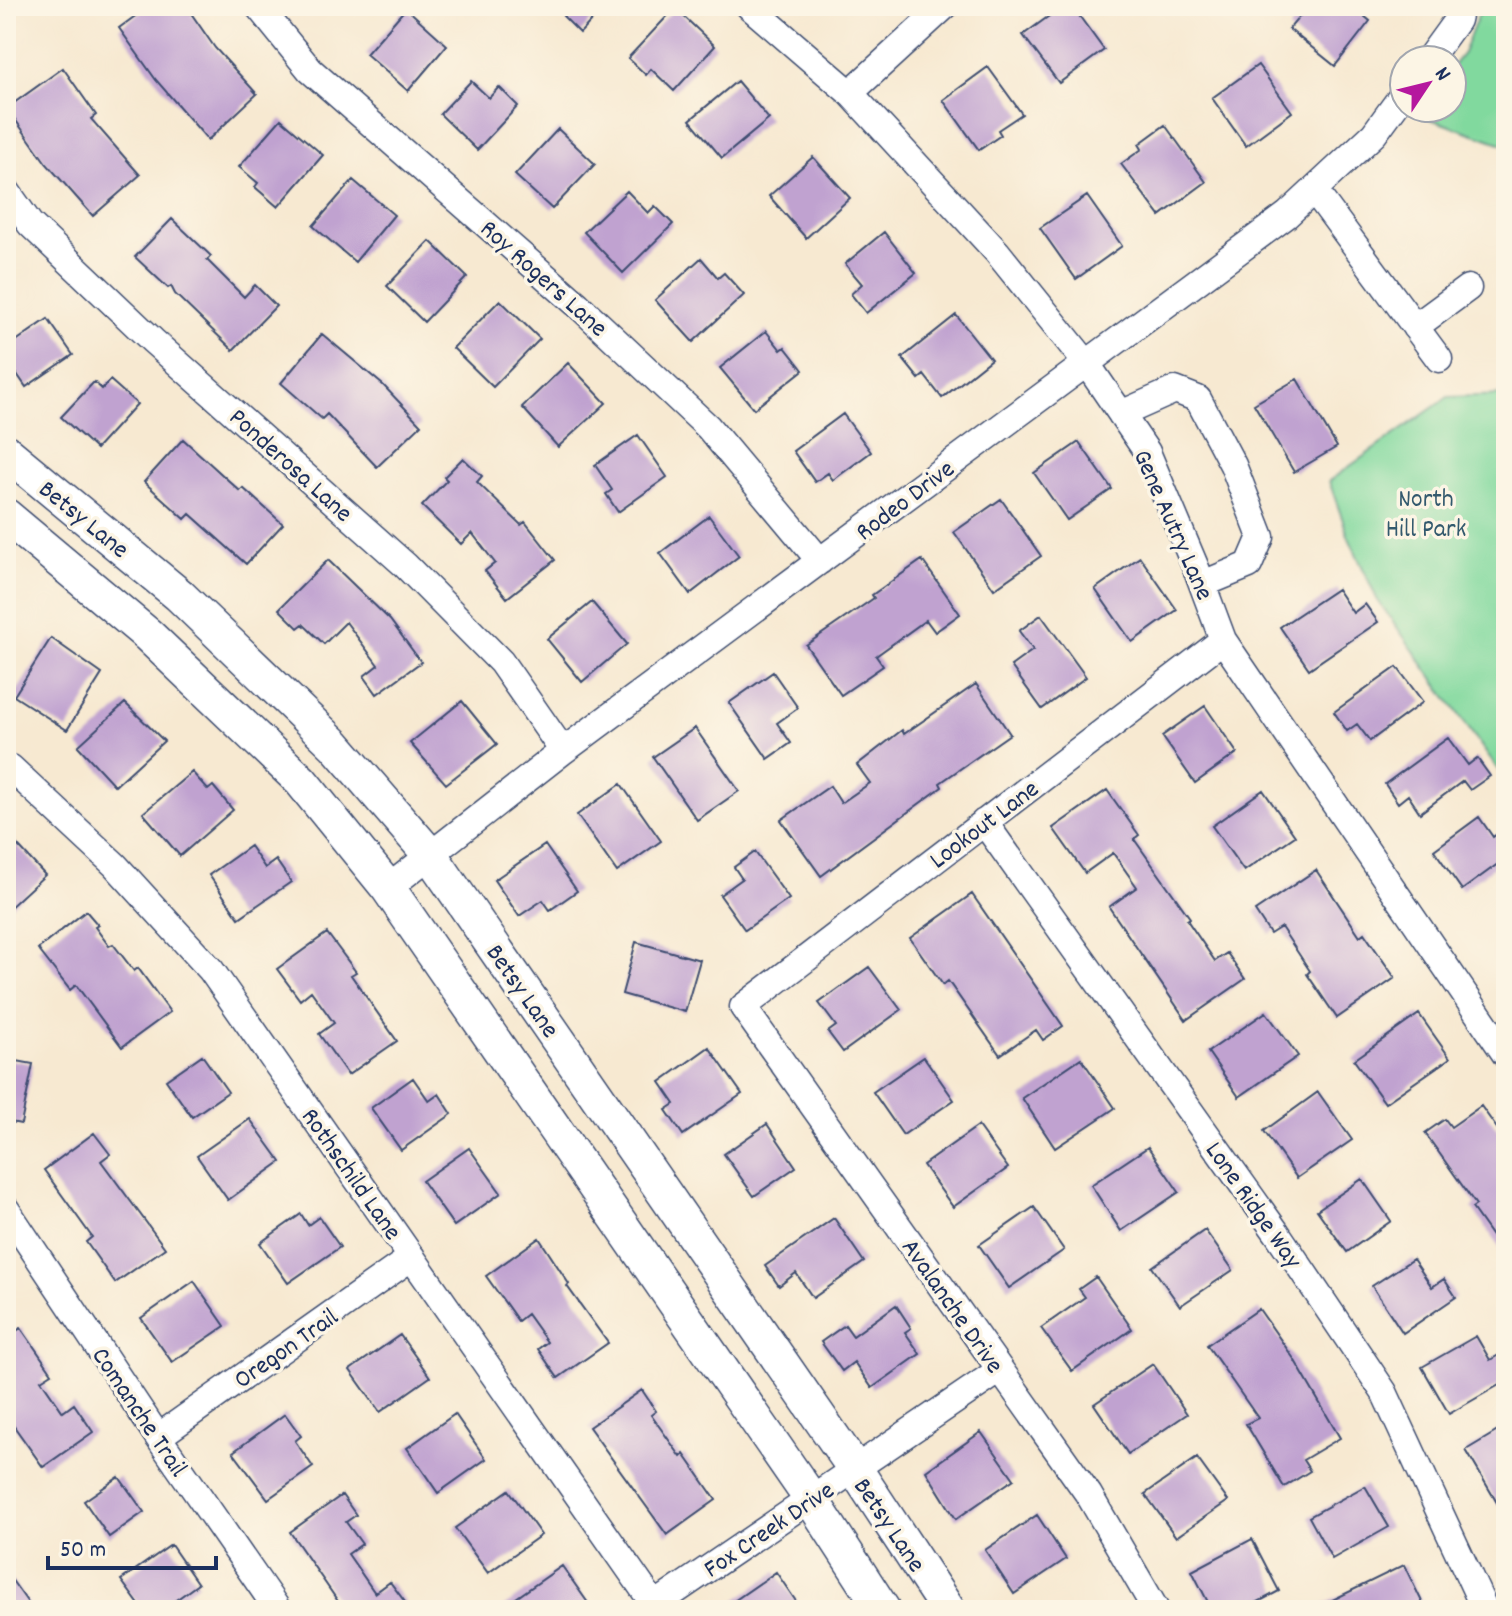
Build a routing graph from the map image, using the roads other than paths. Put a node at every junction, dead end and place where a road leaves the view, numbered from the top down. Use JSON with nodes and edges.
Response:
{"nodes":[{"id":1,"x":258,"y":6,"type":"edge"},
{"id":2,"x":749,"y":6,"type":"edge"},
{"id":3,"x":945,"y":6,"type":"edge"},
{"id":4,"x":1460,"y":6,"type":"edge"},
{"id":5,"x":1440,"y":44,"type":"edge"},
{"id":6,"x":850,"y":93,"type":"junction"},
{"id":7,"x":1388,"y":115,"type":"edge"},
{"id":8,"x":6,"y":190,"type":"edge"},
{"id":9,"x":1314,"y":190,"type":"junction"},
{"id":10,"x":1468,"y":288,"type":"dead end"},
{"id":11,"x":1415,"y":327,"type":"junction"},
{"id":12,"x":1439,"y":359,"type":"dead end"},
{"id":13,"x":1087,"y":364,"type":"junction"},
{"id":14,"x":1121,"y":414,"type":"junction"},
{"id":15,"x":6,"y":452,"type":"edge"},
{"id":16,"x":6,"y":516,"type":"edge"},
{"id":17,"x":820,"y":561,"type":"junction"},
{"id":18,"x":1203,"y":584,"type":"junction"},
{"id":19,"x":1223,"y":640,"type":"junction"},
{"id":20,"x":563,"y":751,"type":"junction"},
{"id":21,"x":8,"y":770,"type":"edge"},
{"id":22,"x":984,"y":822,"type":"junction"},
{"id":23,"x":431,"y":856,"type":"junction"},
{"id":24,"x":388,"y":888,"type":"junction"},
{"id":25,"x":743,"y":1007,"type":"joint"},
{"id":26,"x":1506,"y":1055,"type":"edge"},
{"id":27,"x":6,"y":1209,"type":"edge"},
{"id":28,"x":412,"y":1257,"type":"junction"},
{"id":29,"x":1000,"y":1370,"type":"junction"},
{"id":30,"x":158,"y":1437,"type":"junction"},
{"id":31,"x":855,"y":1469,"type":"junction"},
{"id":32,"x":811,"y":1499,"type":"junction"},
{"id":33,"x":657,"y":1608,"type":"edge"},
{"id":34,"x":278,"y":1610,"type":"edge"},
{"id":35,"x":883,"y":1610,"type":"edge"},
{"id":36,"x":948,"y":1610,"type":"edge"},
{"id":37,"x":1156,"y":1610,"type":"edge"},
{"id":38,"x":1485,"y":1610,"type":"edge"}],
"edges":[{"from":1,"to":17,"type":"street","name":"Roy Rogers Lane"},
{"from":2,"to":6,"type":"street","name":"Gene Autry Lane"},
{"from":3,"to":6,"type":"street"},
{"from":4,"to":5,"type":"street"},
{"from":6,"to":13,"type":"street","name":"Gene Autry Lane"},
{"from":7,"to":9,"type":"street","name":"Rodeo Drive"},
{"from":8,"to":20,"type":"street","name":"Ponderosa Lane"},
{"from":9,"to":11,"type":"street"},
{"from":9,"to":13,"type":"street","name":"Rodeo Drive"},
{"from":10,"to":11,"type":"street"},
{"from":11,"to":12,"type":"street"},
{"from":13,"to":14,"type":"street","name":"Gene Autry Lane"},
{"from":13,"to":17,"type":"street","name":"Rodeo Drive"},
{"from":14,"to":18,"type":"street","name":"Gene Autry Lane"},
{"from":14,"to":18,"type":"street"},
{"from":15,"to":23,"type":"main road","name":"Betsy Lane"},
{"from":16,"to":24,"type":"main road","name":"Betsy Lane"},
{"from":17,"to":20,"type":"street","name":"Rodeo Drive"},
{"from":18,"to":19,"type":"street","name":"Gene Autry Lane"},
{"from":19,"to":22,"type":"street","name":"Lookout Lane"},
{"from":19,"to":26,"type":"street","name":"Gene Autry Lane"},
{"from":20,"to":23,"type":"street","name":"Rodeo Drive"},
{"from":21,"to":28,"type":"street","name":"Rothschild Lane"},
{"from":22,"to":25,"type":"street","name":"Lookout Lane"},
{"from":22,"to":38,"type":"street","name":"Lone Ridge Way"},
{"from":23,"to":24,"type":"street","name":"Rodeo Drive"},
{"from":23,"to":31,"type":"main road","name":"Betsy Lane"},
{"from":24,"to":32,"type":"main road","name":"Betsy Lane"},
{"from":25,"to":29,"type":"street","name":"Avalanche Drive"},
{"from":27,"to":30,"type":"street","name":"Comanche Trail"},
{"from":28,"to":30,"type":"street","name":"Oregon Trail"},
{"from":28,"to":33,"type":"street","name":"Rothschild Lane"},
{"from":29,"to":31,"type":"street","name":"Fox Creek Drive"},
{"from":29,"to":37,"type":"street","name":"Avalanche Drive"},
{"from":30,"to":34,"type":"street","name":"Comanche Trail"},
{"from":31,"to":32,"type":"street","name":"Fox Creek Drive"},
{"from":31,"to":36,"type":"main road","name":"Betsy Lane"},
{"from":32,"to":33,"type":"street","name":"Fox Creek Drive"},
{"from":32,"to":35,"type":"main road","name":"Betsy Lane"}]}
